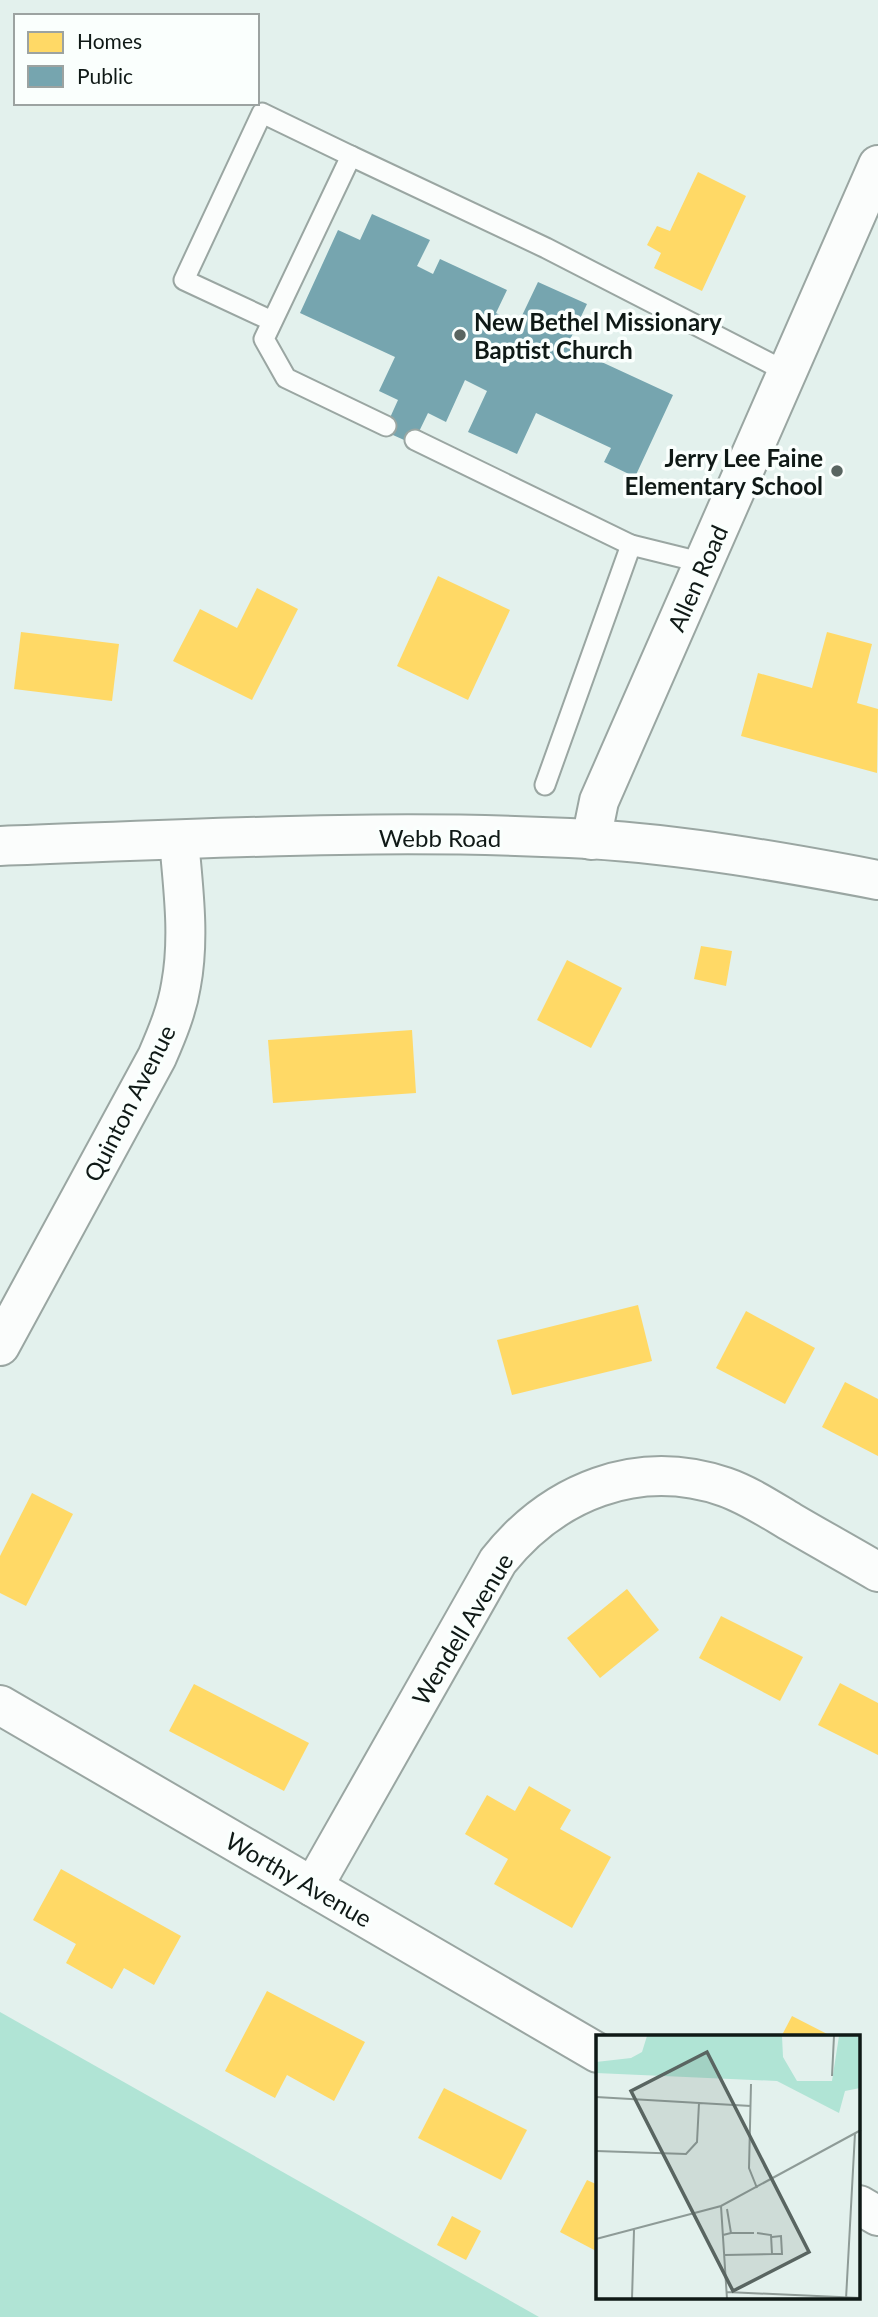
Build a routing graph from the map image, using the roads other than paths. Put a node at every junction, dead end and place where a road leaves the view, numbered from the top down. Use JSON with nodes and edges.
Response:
{"nodes":[{"id":1,"x":351,"y":156,"type":"junction"},
{"id":2,"x":878,"y":165,"type":"edge"},
{"id":3,"x":272,"y":321,"type":"junction"},
{"id":4,"x":787,"y":372,"type":"junction"},
{"id":5,"x":386,"y":426,"type":"dead end"},
{"id":6,"x":415,"y":440,"type":"dead end"},
{"id":7,"x":631,"y":545,"type":"junction"},
{"id":8,"x":704,"y":563,"type":"junction"},
{"id":9,"x":545,"y":785,"type":"dead end"},
{"id":10,"x":179,"y":839,"type":"junction"},
{"id":11,"x":591,"y":839,"type":"junction"},
{"id":12,"x":0,"y":846,"type":"edge"},
{"id":13,"x":878,"y":880,"type":"edge"},
{"id":14,"x":0,"y":1346,"type":"edge"},
{"id":15,"x":878,"y":1572,"type":"edge"},
{"id":16,"x":0,"y":1705,"type":"edge"},
{"id":17,"x":313,"y":1887,"type":"junction"},
{"id":18,"x":596,"y":2052,"type":"edge"},
{"id":19,"x":860,"y":2206,"type":"edge"},
{"id":20,"x":878,"y":2216,"type":"edge"}],
"edges":[{"from":1,"to":3,"type":"lane"},
{"from":1,"to":3,"type":"lane"},
{"from":1,"to":4,"type":"lane"},
{"from":2,"to":4,"type":"street","name":"Allen Road"},
{"from":3,"to":5,"type":"lane"},
{"from":4,"to":8,"type":"street","name":"Allen Road"},
{"from":6,"to":7,"type":"lane"},
{"from":7,"to":8,"type":"lane"},
{"from":7,"to":9,"type":"lane"},
{"from":8,"to":11,"type":"street","name":"Allen Road"},
{"from":10,"to":11,"type":"street","name":"Webb Road"},
{"from":10,"to":12,"type":"street","name":"Webb Road"},
{"from":10,"to":14,"type":"street","name":"Quinton Avenue"},
{"from":11,"to":13,"type":"street","name":"Webb Road"},
{"from":15,"to":17,"type":"street","name":"Wendell Avenue"},
{"from":16,"to":17,"type":"street","name":"Worthy Avenue"},
{"from":17,"to":18,"type":"street","name":"Worthy Avenue"},
{"from":19,"to":20,"type":"street"}]}
